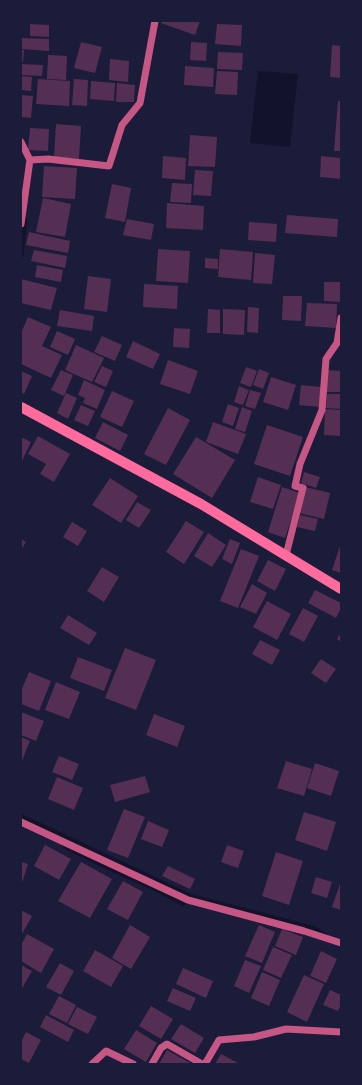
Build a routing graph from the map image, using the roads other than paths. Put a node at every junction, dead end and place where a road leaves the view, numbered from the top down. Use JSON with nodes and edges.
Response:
{"nodes":[{"id":1,"x":155,"y":21,"type":"edge"},
{"id":2,"x":21,"y":142,"type":"edge"},
{"id":3,"x":30,"y":160,"type":"junction"},
{"id":4,"x":21,"y":224,"type":"edge"},
{"id":5,"x":341,"y":318,"type":"edge"},
{"id":6,"x":21,"y":407,"type":"edge"},
{"id":7,"x":286,"y":555,"type":"junction"},
{"id":8,"x":341,"y":589,"type":"edge"},
{"id":9,"x":21,"y":822,"type":"edge"},
{"id":10,"x":341,"y":943,"type":"edge"},
{"id":11,"x":341,"y":1032,"type":"edge"},
{"id":12,"x":92,"y":1064,"type":"edge"},
{"id":13,"x":133,"y":1064,"type":"edge"},
{"id":14,"x":152,"y":1064,"type":"edge"},
{"id":15,"x":204,"y":1064,"type":"edge"}],
"edges":[{"from":1,"to":3,"type":"street"},
{"from":2,"to":3,"type":"street"},
{"from":3,"to":4,"type":"street"},
{"from":5,"to":7,"type":"street"},
{"from":6,"to":7,"type":"main road"},
{"from":7,"to":8,"type":"main road"},
{"from":9,"to":10,"type":"street"},
{"from":11,"to":15,"type":"street"},
{"from":12,"to":13,"type":"street"},
{"from":14,"to":15,"type":"street"}]}
